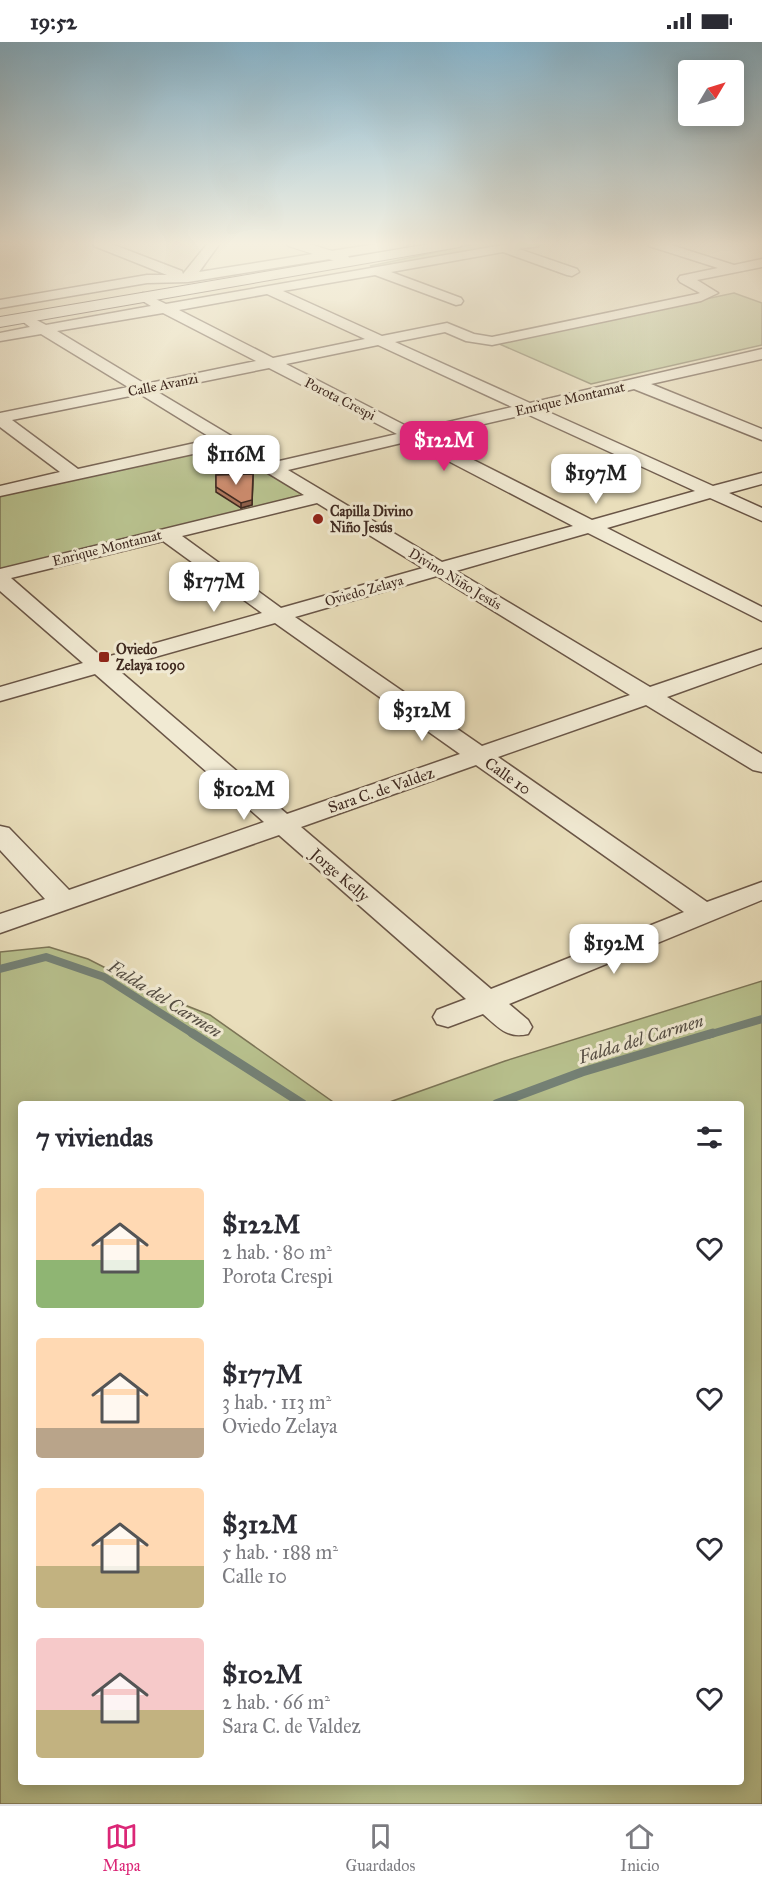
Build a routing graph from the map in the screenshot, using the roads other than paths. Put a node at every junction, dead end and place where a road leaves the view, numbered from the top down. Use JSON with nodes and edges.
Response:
{"nodes":[{"id":1,"x":37,"y":325,"type":"edge"},
{"id":2,"x":66,"y":325,"type":"edge"},
{"id":3,"x":197,"y":325,"type":"edge"},
{"id":4,"x":346,"y":325,"type":"edge"},
{"id":5,"x":567,"y":325,"type":"edge"},
{"id":6,"x":44,"y":329,"type":"junction"},
{"id":7,"x":0,"y":337,"type":"edge"},
{"id":8,"x":380,"y":341,"type":"junction"},
{"id":9,"x":762,"y":354,"type":"edge"},
{"id":10,"x":270,"y":363,"type":"junction"},
{"id":11,"x":724,"y":363,"type":"junction"},
{"id":12,"x":752,"y":374,"type":"dead end"},
{"id":13,"x":636,"y":384,"type":"junction"},
{"id":14,"x":142,"y":389,"type":"junction"},
{"id":15,"x":530,"y":409,"type":"junction"},
{"id":16,"x":0,"y":419,"type":"edge"},
{"id":17,"x":762,"y":435,"type":"edge"},
{"id":18,"x":412,"y":436,"type":"junction"},
{"id":19,"x":228,"y":441,"type":"junction"},
{"id":20,"x":272,"y":468,"type":"junction"},
{"id":21,"x":75,"y":475,"type":"junction"},
{"id":22,"x":762,"y":478,"type":"edge"},
{"id":23,"x":0,"y":491,"type":"edge"},
{"id":24,"x":711,"y":492,"type":"junction"},
{"id":25,"x":320,"y":497,"type":"junction"},
{"id":26,"x":762,"y":515,"type":"edge"},
{"id":27,"x":589,"y":526,"type":"junction"},
{"id":28,"x":166,"y":534,"type":"junction"},
{"id":29,"x":439,"y":569,"type":"junction"},
{"id":30,"x":0,"y":575,"type":"edge"},
{"id":31,"x":0,"y":580,"type":"edge"},
{"id":32,"x":278,"y":615,"type":"junction"},
{"id":33,"x":762,"y":615,"type":"edge"},
{"id":34,"x":762,"y":656,"type":"edge"},
{"id":35,"x":99,"y":666,"type":"junction"},
{"id":36,"x":0,"y":694,"type":"edge"},
{"id":37,"x":649,"y":696,"type":"junction"},
{"id":38,"x":478,"y":756,"type":"junction"},
{"id":39,"x":762,"y":765,"type":"edge"},
{"id":40,"x":282,"y":825,"type":"junction"},
{"id":41,"x":0,"y":834,"type":"edge"},
{"id":42,"x":762,"y":890,"type":"edge"},
{"id":43,"x":64,"y":902,"type":"junction"},
{"id":44,"x":704,"y":913,"type":"junction"},
{"id":45,"x":0,"y":924,"type":"edge"},
{"id":46,"x":487,"y":1001,"type":"junction"},
{"id":47,"x":448,"y":1017,"type":"dead end"},
{"id":48,"x":517,"y":1027,"type":"dead end"}],
"edges":[{"from":1,"to":6,"type":"street","name":"Divino Niño Jesús"},
{"from":2,"to":6,"type":"street"},
{"from":3,"to":10,"type":"street","name":"Porota Crespi"},
{"from":4,"to":8,"type":"street"},
{"from":5,"to":8,"type":"street","name":"Calle Avanzi"},
{"from":6,"to":7,"type":"street"},
{"from":6,"to":14,"type":"street","name":"Divino Niño Jesús"},
{"from":8,"to":10,"type":"street","name":"Calle Avanzi"},
{"from":8,"to":15,"type":"street"},
{"from":9,"to":11,"type":"street","name":"Enrique Montamat"},
{"from":10,"to":14,"type":"street","name":"Calle Avanzi"},
{"from":10,"to":18,"type":"street","name":"Porota Crespi"},
{"from":11,"to":12,"type":"street"},
{"from":11,"to":13,"type":"street","name":"Enrique Montamat"},
{"from":13,"to":15,"type":"street","name":"Enrique Montamat"},
{"from":13,"to":17,"type":"street"},
{"from":14,"to":16,"type":"street","name":"Calle Avanzi"},
{"from":14,"to":19,"type":"street","name":"Divino Niño Jesús"},
{"from":15,"to":18,"type":"street","name":"Enrique Montamat"},
{"from":15,"to":24,"type":"street"},
{"from":16,"to":21,"type":"street"},
{"from":18,"to":20,"type":"street","name":"Enrique Montamat"},
{"from":18,"to":27,"type":"street","name":"Porota Crespi"},
{"from":19,"to":20,"type":"street","name":"Divino Niño Jesús"},
{"from":19,"to":21,"type":"street"},
{"from":20,"to":25,"type":"street","name":"Divino Niño Jesús"},
{"from":21,"to":23,"type":"street"},
{"from":22,"to":24,"type":"street","name":"Oviedo Zelaya"},
{"from":24,"to":26,"type":"street"},
{"from":24,"to":27,"type":"street","name":"Oviedo Zelaya"},
{"from":25,"to":28,"type":"street","name":"Enrique Montamat"},
{"from":25,"to":29,"type":"street","name":"Divino Niño Jesús"},
{"from":27,"to":29,"type":"street","name":"Oviedo Zelaya"},
{"from":27,"to":33,"type":"street","name":"Porota Crespi"},
{"from":28,"to":30,"type":"street","name":"Enrique Montamat"},
{"from":28,"to":32,"type":"street","name":"Calle 10"},
{"from":29,"to":32,"type":"street","name":"Oviedo Zelaya"},
{"from":29,"to":37,"type":"street","name":"Divino Niño Jesús"},
{"from":31,"to":35,"type":"street","name":"Jorge Kelly"},
{"from":32,"to":35,"type":"street","name":"Oviedo Zelaya"},
{"from":32,"to":38,"type":"street","name":"Calle 10"},
{"from":34,"to":37,"type":"street","name":"Sara C. de Valdez"},
{"from":35,"to":36,"type":"street","name":"Oviedo Zelaya"},
{"from":35,"to":40,"type":"street","name":"Jorge Kelly"},
{"from":37,"to":38,"type":"street","name":"Sara C. de Valdez"},
{"from":37,"to":39,"type":"street","name":"Divino Niño Jesús"},
{"from":38,"to":40,"type":"street","name":"Sara C. de Valdez"},
{"from":38,"to":44,"type":"street","name":"Calle 10"},
{"from":40,"to":43,"type":"street","name":"Sara C. de Valdez"},
{"from":40,"to":46,"type":"street","name":"Jorge Kelly"},
{"from":41,"to":43,"type":"street"},
{"from":42,"to":44,"type":"street"},
{"from":43,"to":45,"type":"street","name":"Sara C. de Valdez"},
{"from":44,"to":46,"type":"street"},
{"from":46,"to":47,"type":"street"},
{"from":46,"to":48,"type":"street","name":"Jorge Kelly"}]}
